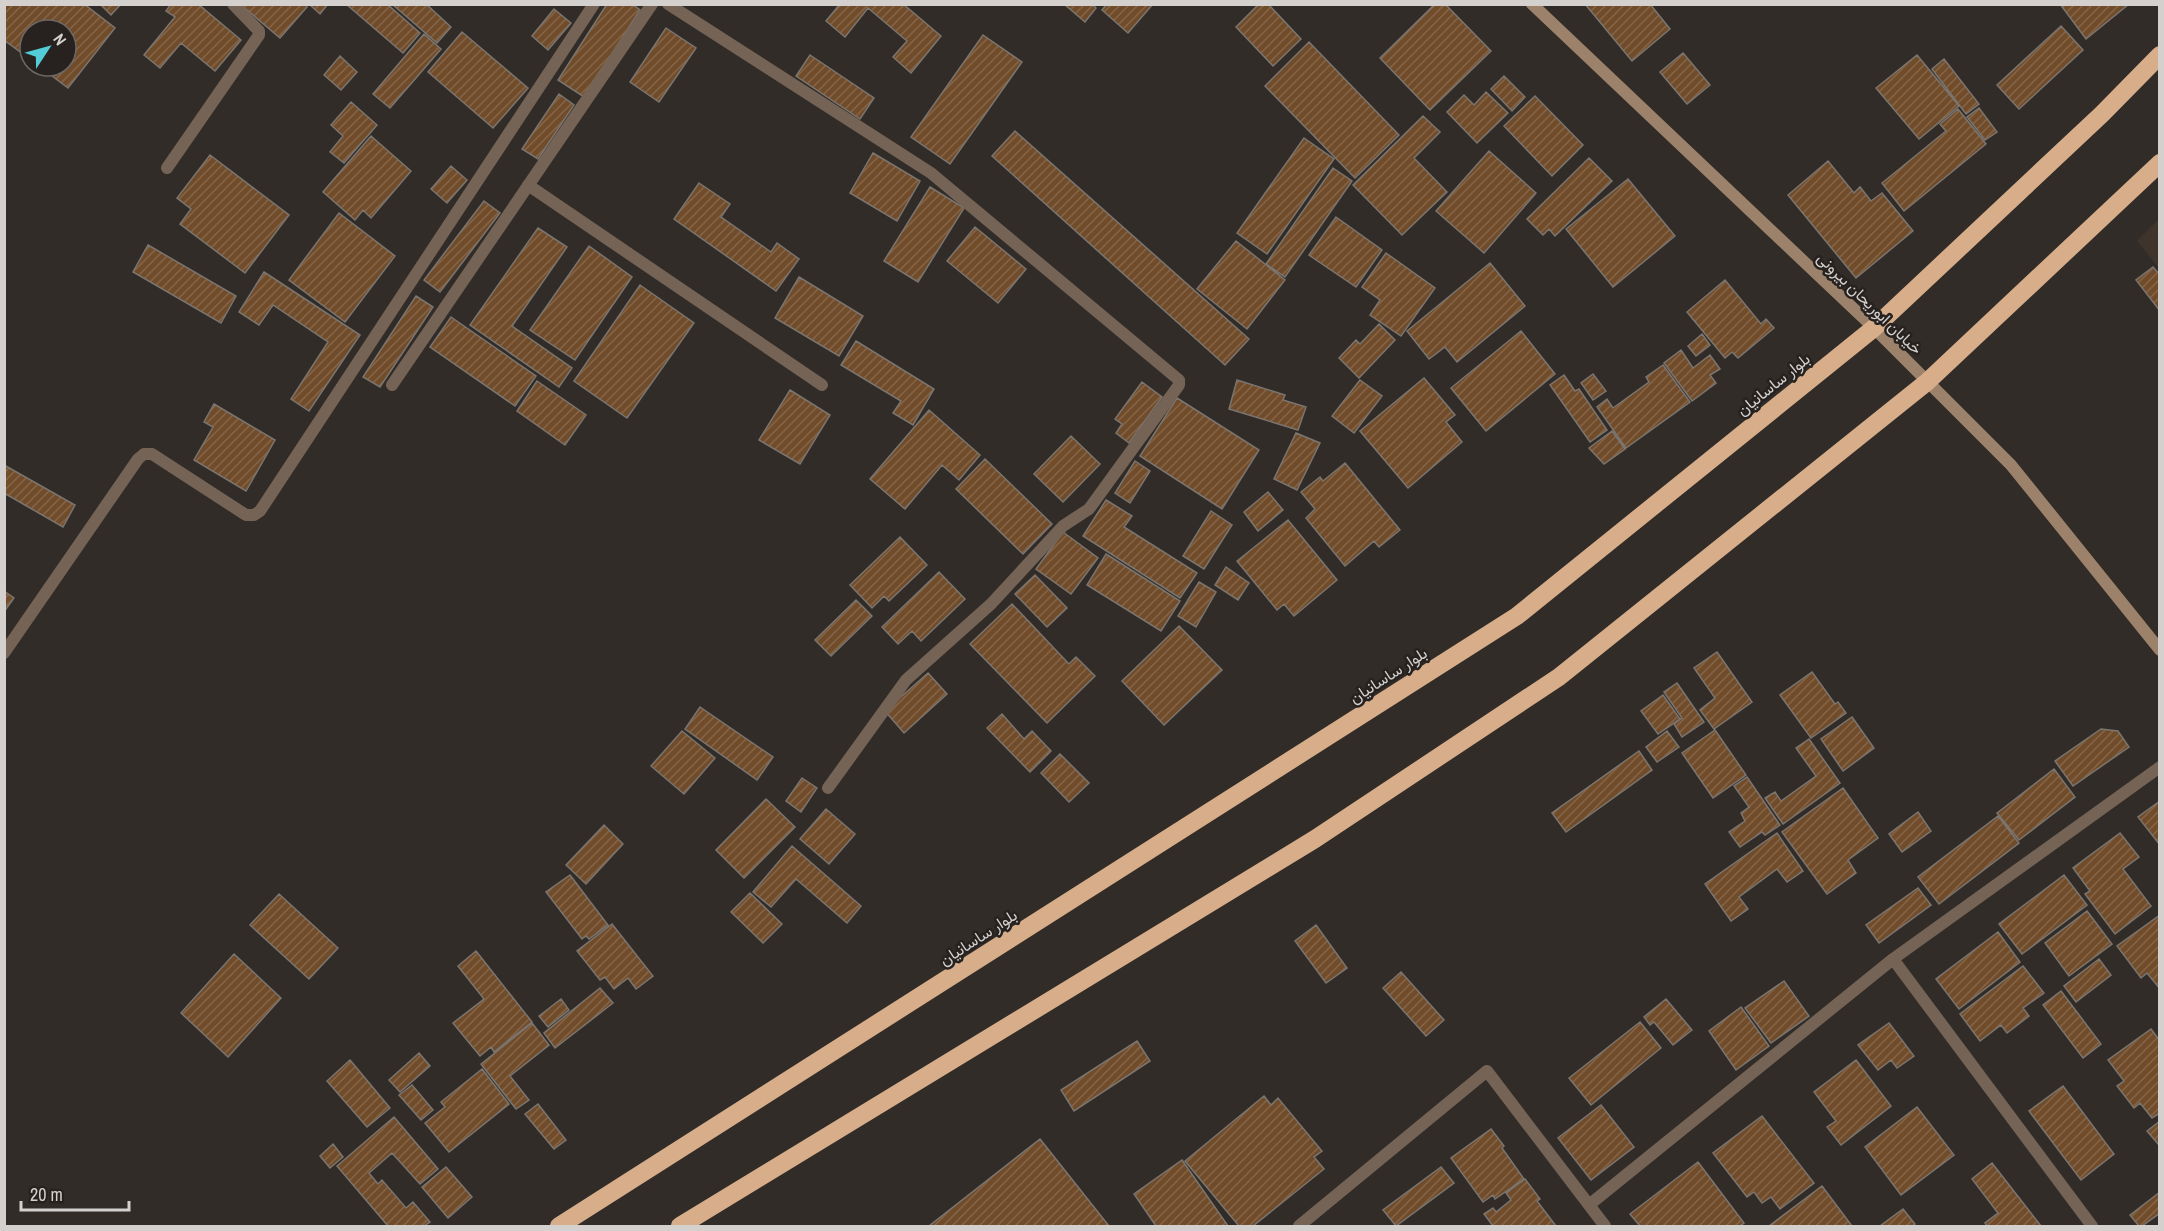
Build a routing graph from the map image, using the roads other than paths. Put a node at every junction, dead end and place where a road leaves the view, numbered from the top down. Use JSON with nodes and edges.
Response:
{"nodes":[{"id":1,"x":233,"y":4,"type":"edge"},
{"id":2,"x":594,"y":4,"type":"edge"},
{"id":3,"x":652,"y":4,"type":"edge"},
{"id":4,"x":668,"y":4,"type":"edge"},
{"id":5,"x":1532,"y":4,"type":"edge"},
{"id":6,"x":2160,"y":55,"type":"edge"},
{"id":7,"x":2160,"y":163,"type":"edge"},
{"id":8,"x":167,"y":168,"type":"dead end"},
{"id":9,"x":528,"y":185,"type":"junction"},
{"id":10,"x":1874,"y":328,"type":"junction"},
{"id":11,"x":1927,"y":382,"type":"junction"},
{"id":12,"x":392,"y":385,"type":"dead end"},
{"id":13,"x":822,"y":386,"type":"dead end"},
{"id":14,"x":2160,"y":650,"type":"edge"},
{"id":15,"x":4,"y":653,"type":"edge"},
{"id":16,"x":2160,"y":767,"type":"edge"},
{"id":17,"x":828,"y":788,"type":"dead end"},
{"id":18,"x":1893,"y":959,"type":"junction"},
{"id":19,"x":1589,"y":1205,"type":"junction"},
{"id":20,"x":559,"y":1227,"type":"edge"},
{"id":21,"x":680,"y":1227,"type":"edge"},
{"id":22,"x":1299,"y":1227,"type":"edge"},
{"id":23,"x":1605,"y":1227,"type":"edge"},
{"id":24,"x":2092,"y":1227,"type":"edge"}],
"edges":[{"from":1,"to":8,"type":"street"},
{"from":2,"to":15,"type":"street"},
{"from":3,"to":9,"type":"street"},
{"from":4,"to":17,"type":"street"},
{"from":5,"to":10,"type":"street","name":"خیابان ابوریحان بیرونی"},
{"from":6,"to":10,"type":"highway","name":"بلوار ساسانیان"},
{"from":7,"to":11,"type":"highway"},
{"from":9,"to":12,"type":"street"},
{"from":9,"to":13,"type":"street"},
{"from":10,"to":11,"type":"street","name":"خیابان ابوریحان بیرونی"},
{"from":10,"to":20,"type":"highway","name":"بلوار ساسانیان"},
{"from":11,"to":14,"type":"street","name":"خیابان ابوریحان بیرونی"},
{"from":11,"to":21,"type":"highway"},
{"from":16,"to":18,"type":"street"},
{"from":18,"to":19,"type":"street"},
{"from":18,"to":24,"type":"street"},
{"from":19,"to":22,"type":"street"},
{"from":19,"to":23,"type":"street"}]}
